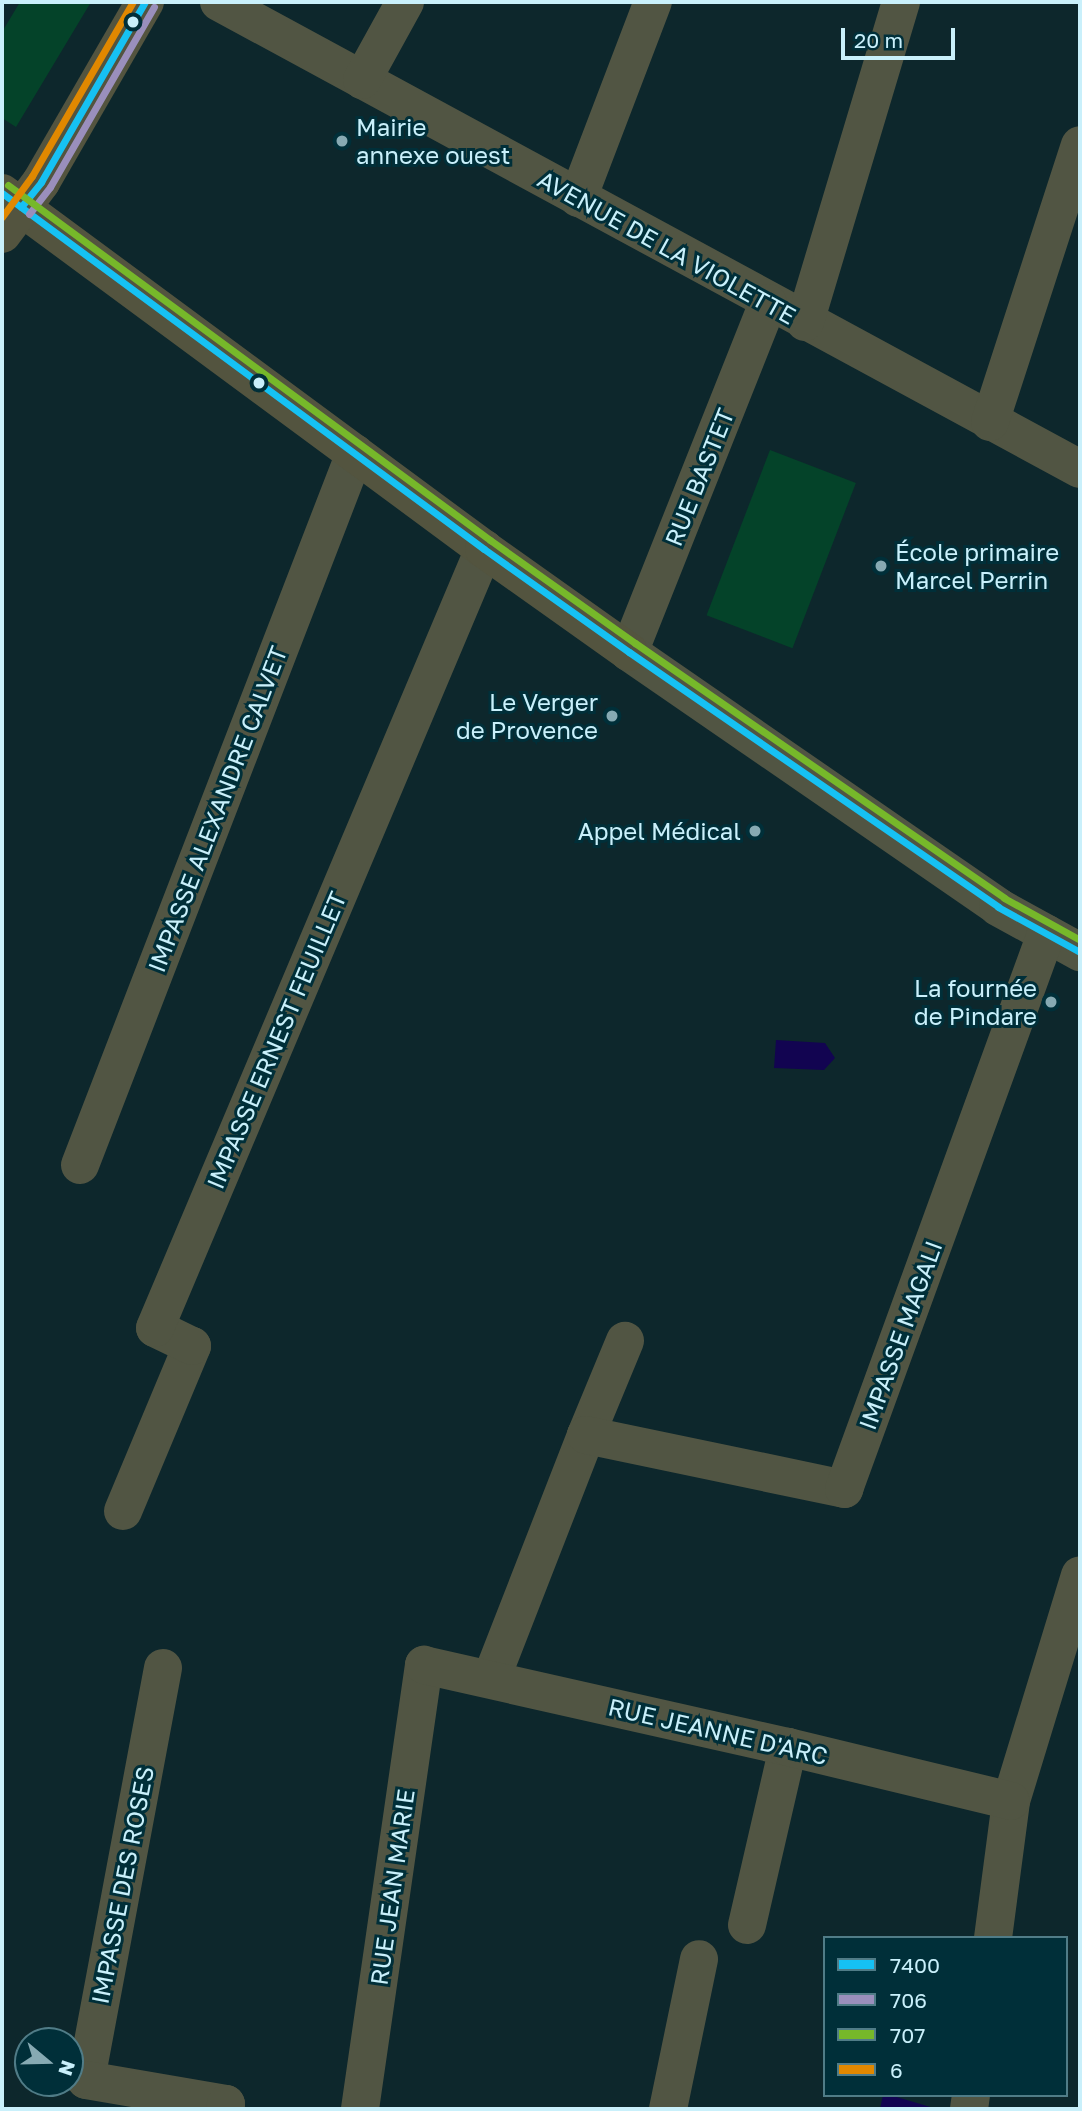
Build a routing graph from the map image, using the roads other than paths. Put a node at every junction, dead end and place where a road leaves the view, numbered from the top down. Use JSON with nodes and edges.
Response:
{"nodes":[{"id":1,"x":145,"y":2,"type":"edge"},
{"id":2,"x":219,"y":2,"type":"edge"},
{"id":3,"x":405,"y":2,"type":"edge"},
{"id":4,"x":653,"y":2,"type":"edge"},
{"id":5,"x":901,"y":2,"type":"edge"},
{"id":6,"x":362,"y":80,"type":"junction"},
{"id":7,"x":1080,"y":145,"type":"edge"},
{"id":8,"x":578,"y":198,"type":"junction"},
{"id":9,"x":8,"y":211,"type":"edge"},
{"id":10,"x":768,"y":303,"type":"junction"},
{"id":11,"x":805,"y":322,"type":"junction"},
{"id":12,"x":990,"y":422,"type":"junction"},
{"id":13,"x":355,"y":453,"type":"junction"},
{"id":14,"x":1080,"y":469,"type":"edge"},
{"id":15,"x":484,"y":549,"type":"junction"},
{"id":16,"x":629,"y":652,"type":"junction"},
{"id":17,"x":1046,"y":934,"type":"junction"},
{"id":18,"x":1080,"y":952,"type":"edge"},
{"id":19,"x":80,"y":1165,"type":"dead end"},
{"id":20,"x":625,"y":1340,"type":"dead end"},
{"id":21,"x":586,"y":1435,"type":"junction"},
{"id":22,"x":124,"y":1511,"type":"dead end"},
{"id":23,"x":1080,"y":1575,"type":"edge"},
{"id":24,"x":424,"y":1665,"type":"joint"},
{"id":25,"x":163,"y":1668,"type":"dead end"},
{"id":26,"x":491,"y":1679,"type":"junction"},
{"id":27,"x":789,"y":1747,"type":"junction"},
{"id":28,"x":1012,"y":1801,"type":"junction"},
{"id":29,"x":747,"y":1925,"type":"dead end"},
{"id":30,"x":993,"y":1936,"type":"edge"},
{"id":31,"x":699,"y":1959,"type":"dead end"},
{"id":32,"x":225,"y":2109,"type":"edge"},
{"id":33,"x":360,"y":2109,"type":"edge"},
{"id":34,"x":668,"y":2109,"type":"edge"}],
"edges":[{"from":1,"to":9,"type":"street"},
{"from":2,"to":6,"type":"street","name":"AVENUE DE LA VIOLETTE"},
{"from":3,"to":6,"type":"street"},
{"from":4,"to":8,"type":"street"},
{"from":5,"to":11,"type":"street"},
{"from":6,"to":8,"type":"street","name":"AVENUE DE LA VIOLETTE"},
{"from":7,"to":12,"type":"street"},
{"from":8,"to":10,"type":"street","name":"AVENUE DE LA VIOLETTE"},
{"from":9,"to":13,"type":"street"},
{"from":10,"to":11,"type":"street","name":"AVENUE DE LA VIOLETTE"},
{"from":10,"to":16,"type":"street","name":"RUE BASTET"},
{"from":11,"to":12,"type":"street","name":"AVENUE DE LA VIOLETTE"},
{"from":12,"to":14,"type":"street","name":"AVENUE DE LA VIOLETTE"},
{"from":13,"to":15,"type":"street"},
{"from":13,"to":19,"type":"street","name":"IMPASSE ALEXANDRE CALVET"},
{"from":15,"to":16,"type":"street"},
{"from":15,"to":22,"type":"street","name":"IMPASSE ERNEST FEUILLET"},
{"from":16,"to":17,"type":"street"},
{"from":17,"to":18,"type":"street"},
{"from":17,"to":21,"type":"street","name":"IMPASSE MAGALI"},
{"from":20,"to":21,"type":"street"},
{"from":21,"to":26,"type":"street"},
{"from":23,"to":28,"type":"street"},
{"from":24,"to":26,"type":"street","name":"RUE JEANNE D'ARC"},
{"from":24,"to":33,"type":"street","name":"RUE JEAN MARIE"},
{"from":25,"to":32,"type":"street","name":"IMPASSE DES ROSES"},
{"from":26,"to":27,"type":"street","name":"RUE JEANNE D'ARC"},
{"from":27,"to":28,"type":"street","name":"RUE JEANNE D'ARC"},
{"from":27,"to":29,"type":"street"},
{"from":28,"to":30,"type":"street"},
{"from":31,"to":34,"type":"street"}]}
